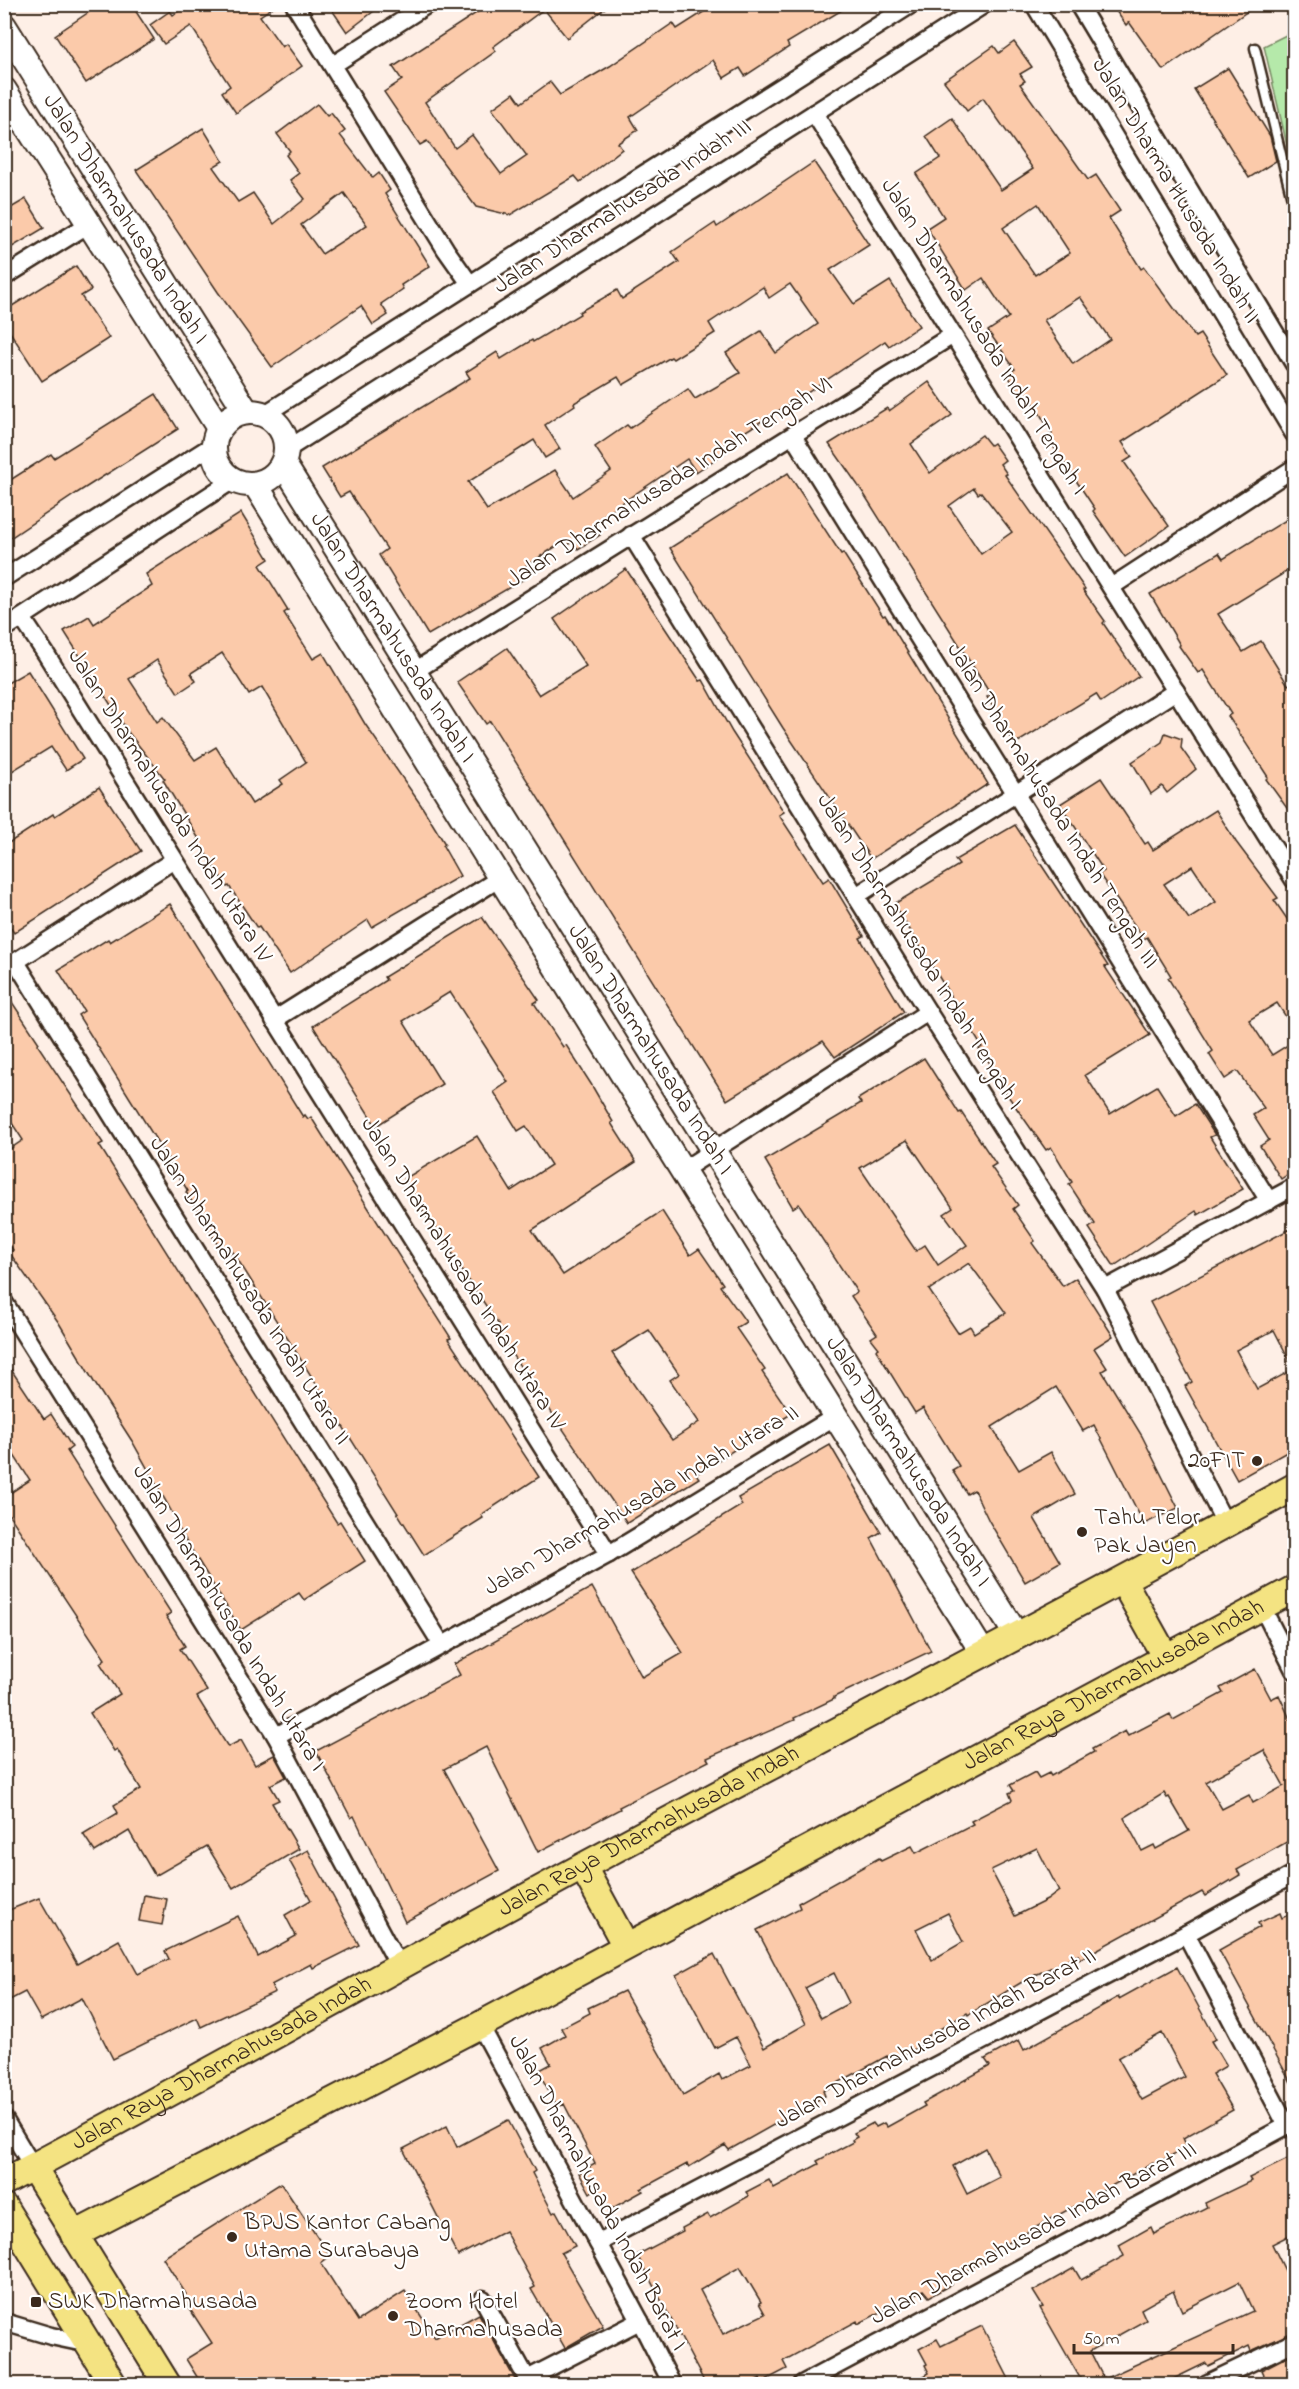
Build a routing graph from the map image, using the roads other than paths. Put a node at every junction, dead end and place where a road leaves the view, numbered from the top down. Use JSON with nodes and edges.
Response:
{"nodes":[{"id":1,"x":294,"y":4,"type":"edge"},
{"id":2,"x":428,"y":4,"type":"edge"},
{"id":3,"x":912,"y":4,"type":"edge"},
{"id":4,"x":985,"y":4,"type":"edge"},
{"id":5,"x":1034,"y":4,"type":"edge"},
{"id":6,"x":1078,"y":4,"type":"edge"},
{"id":7,"x":4,"y":26,"type":"edge"},
{"id":8,"x":1256,"y":48,"type":"dead end"},
{"id":9,"x":333,"y":66,"type":"junction"},
{"id":10,"x":4,"y":90,"type":"edge"},
{"id":11,"x":814,"y":113,"type":"junction"},
{"id":12,"x":1294,"y":207,"type":"edge"},
{"id":13,"x":89,"y":224,"type":"junction"},
{"id":14,"x":4,"y":277,"type":"edge"},
{"id":15,"x":471,"y":284,"type":"junction"},
{"id":16,"x":952,"y":334,"type":"junction"},
{"id":17,"x":1294,"y":364,"type":"edge"},
{"id":18,"x":256,"y":413,"type":"junction"},
{"id":19,"x":1294,"y":434,"type":"edge"},
{"id":20,"x":793,"y":436,"type":"junction"},
{"id":21,"x":216,"y":437,"type":"junction"},
{"id":22,"x":285,"y":456,"type":"junction"},
{"id":23,"x":1294,"y":468,"type":"edge"},
{"id":24,"x":244,"y":482,"type":"junction"},
{"id":25,"x":631,"y":535,"type":"junction"},
{"id":26,"x":4,"y":578,"type":"edge"},
{"id":27,"x":1111,"y":587,"type":"junction"},
{"id":28,"x":22,"y":618,"type":"junction"},
{"id":29,"x":4,"y":629,"type":"edge"},
{"id":30,"x":413,"y":672,"type":"junction"},
{"id":31,"x":1176,"y":691,"type":"junction"},
{"id":32,"x":1016,"y":794,"type":"junction"},
{"id":33,"x":174,"y":860,"type":"junction"},
{"id":34,"x":500,"y":878,"type":"junction"},
{"id":35,"x":1294,"y":880,"type":"edge"},
{"id":36,"x":856,"y":896,"type":"junction"},
{"id":37,"x":10,"y":965,"type":"edge"},
{"id":38,"x":927,"y":1012,"type":"junction"},
{"id":39,"x":274,"y":1020,"type":"junction"},
{"id":40,"x":712,"y":1150,"type":"junction"},
{"id":41,"x":683,"y":1170,"type":"junction"},
{"id":42,"x":1294,"y":1187,"type":"edge"},
{"id":43,"x":1269,"y":1201,"type":"junction"},
{"id":44,"x":1105,"y":1289,"type":"junction"},
{"id":45,"x":4,"y":1302,"type":"edge"},
{"id":46,"x":836,"y":1416,"type":"junction"},
{"id":47,"x":1294,"y":1488,"type":"edge"},
{"id":48,"x":1226,"y":1525,"type":"junction"},
{"id":49,"x":609,"y":1554,"type":"junction"},
{"id":50,"x":1124,"y":1581,"type":"junction"},
{"id":51,"x":1294,"y":1589,"type":"edge"},
{"id":52,"x":1262,"y":1607,"type":"junction"},
{"id":53,"x":1017,"y":1636,"type":"junction"},
{"id":54,"x":442,"y":1645,"type":"junction"},
{"id":55,"x":983,"y":1653,"type":"junction"},
{"id":56,"x":1166,"y":1658,"type":"junction"},
{"id":57,"x":1294,"y":1670,"type":"edge"},
{"id":58,"x":276,"y":1736,"type":"junction"},
{"id":59,"x":583,"y":1867,"type":"junction"},
{"id":60,"x":1294,"y":1874,"type":"edge"},
{"id":61,"x":1186,"y":1934,"type":"junction"},
{"id":62,"x":626,"y":1946,"type":"junction"},
{"id":63,"x":399,"y":1966,"type":"junction"},
{"id":64,"x":480,"y":2025,"type":"junction"},
{"id":65,"x":4,"y":2119,"type":"edge"},
{"id":66,"x":1291,"y":2124,"type":"edge"},
{"id":67,"x":33,"y":2167,"type":"junction"},
{"id":68,"x":4,"y":2182,"type":"edge"},
{"id":69,"x":4,"y":2207,"type":"edge"},
{"id":70,"x":74,"y":2235,"type":"junction"},
{"id":71,"x":598,"y":2243,"type":"junction"},
{"id":72,"x":483,"y":2298,"type":"dead end"},
{"id":73,"x":640,"y":2321,"type":"junction"},
{"id":74,"x":4,"y":2322,"type":"edge"},
{"id":75,"x":1294,"y":2343,"type":"edge"},
{"id":76,"x":89,"y":2344,"type":"junction"},
{"id":77,"x":528,"y":2382,"type":"edge"},
{"id":78,"x":113,"y":2385,"type":"edge"},
{"id":79,"x":167,"y":2385,"type":"edge"},
{"id":80,"x":672,"y":2385,"type":"edge"},
{"id":81,"x":802,"y":2385,"type":"edge"},
{"id":82,"x":1206,"y":2385,"type":"edge"}],
"edges":[{"from":1,"to":9,"type":"street"},
{"from":2,"to":9,"type":"street"},
{"from":3,"to":15,"type":"street","name":"Jalan Dharmahusada Indah III"},
{"from":4,"to":11,"type":"street","name":"Jalan Dharmahusada Indah III"},
{"from":5,"to":19,"type":"street","name":"Jalan Dharma Husada Indah II"},
{"from":6,"to":17,"type":"street","name":"Jalan Dharma Husada Indah II"},
{"from":7,"to":18,"type":"main road","name":"Jalan Dharmahusada Indah I"},
{"from":8,"to":12,"type":"lane"},
{"from":9,"to":15,"type":"street"},
{"from":10,"to":13,"type":"main road","name":"Jalan Dharmahusada Indah I"},
{"from":11,"to":16,"type":"street","name":"Jalan Dharmahusada Indah Tengah I"},
{"from":11,"to":22,"type":"street","name":"Jalan Dharmahusada Indah III"},
{"from":13,"to":14,"type":"street"},
{"from":13,"to":21,"type":"main road","name":"Jalan Dharmahusada Indah I"},
{"from":15,"to":18,"type":"street","name":"Jalan Dharmahusada Indah III"},
{"from":16,"to":20,"type":"street","name":"Jalan Dharmahusada Indah Tengah VI"},
{"from":16,"to":27,"type":"street","name":"Jalan Dharmahusada Indah Tengah I"},
{"from":18,"to":21,"type":"main road"},
{"from":18,"to":22,"type":"main road"},
{"from":20,"to":25,"type":"street","name":"Jalan Dharmahusada Indah Tengah VI"},
{"from":20,"to":32,"type":"street","name":"Jalan Dharmahusada Indah Tengah III"},
{"from":21,"to":24,"type":"main road"},
{"from":21,"to":26,"type":"street"},
{"from":22,"to":24,"type":"main road"},
{"from":22,"to":30,"type":"main road","name":"Jalan Dharmahusada Indah I"},
{"from":23,"to":27,"type":"street"},
{"from":24,"to":28,"type":"street"},
{"from":24,"to":34,"type":"main road","name":"Jalan Dharmahusada Indah I"},
{"from":25,"to":30,"type":"street","name":"Jalan Dharmahusada Indah Tengah VI"},
{"from":25,"to":36,"type":"street","name":"Jalan Dharmahusada Indah Tengah I"},
{"from":27,"to":31,"type":"street","name":"Jalan Dharmahusada Indah Tengah I"},
{"from":28,"to":29,"type":"street"},
{"from":28,"to":33,"type":"street","name":"Jalan Dharmahusada Indah Utara IV"},
{"from":30,"to":40,"type":"main road","name":"Jalan Dharmahusada Indah I"},
{"from":31,"to":32,"type":"street"},
{"from":31,"to":35,"type":"street","name":"Jalan Dharmahusada Indah Tengah I"},
{"from":32,"to":36,"type":"street"},
{"from":32,"to":43,"type":"street","name":"Jalan Dharmahusada Indah Tengah III"},
{"from":33,"to":37,"type":"street"},
{"from":33,"to":39,"type":"street","name":"Jalan Dharmahusada Indah Utara IV"},
{"from":34,"to":39,"type":"street"},
{"from":34,"to":41,"type":"main road","name":"Jalan Dharmahusada Indah I"},
{"from":36,"to":38,"type":"street","name":"Jalan Dharmahusada Indah Tengah I"},
{"from":37,"to":54,"type":"street","name":"Jalan Dharmahusada Indah Utara II"},
{"from":38,"to":40,"type":"street"},
{"from":38,"to":44,"type":"street","name":"Jalan Dharmahusada Indah Tengah I"},
{"from":39,"to":49,"type":"street","name":"Jalan Dharmahusada Indah Utara IV"},
{"from":40,"to":41,"type":"street"},
{"from":40,"to":53,"type":"main road","name":"Jalan Dharmahusada Indah I"},
{"from":41,"to":46,"type":"main road","name":"Jalan Dharmahusada Indah I"},
{"from":42,"to":43,"type":"street"},
{"from":43,"to":44,"type":"street"},
{"from":44,"to":48,"type":"street","name":"Jalan Dharmahusada Indah Tengah I"},
{"from":45,"to":58,"type":"street","name":"Jalan Dharmahusada Indah Utara I"},
{"from":46,"to":49,"type":"street","name":"Jalan Dharmahusada Indah Utara II"},
{"from":46,"to":55,"type":"main road","name":"Jalan Dharmahusada Indah I"},
{"from":47,"to":48,"type":"main road","name":"Jalan Raya Dharmahusada Indah"},
{"from":48,"to":50,"type":"main road","name":"Jalan Raya Dharmahusada Indah"},
{"from":49,"to":54,"type":"street","name":"Jalan Dharmahusada Indah Utara II"},
{"from":50,"to":53,"type":"main road","name":"Jalan Raya Dharmahusada Indah"},
{"from":50,"to":56,"type":"main road"},
{"from":51,"to":52,"type":"main road","name":"Jalan Raya Dharmahusada Indah"},
{"from":52,"to":56,"type":"main road","name":"Jalan Raya Dharmahusada Indah"},
{"from":52,"to":57,"type":"street"},
{"from":53,"to":55,"type":"main road","name":"Jalan Raya Dharmahusada Indah"},
{"from":54,"to":58,"type":"street","name":"Jalan Dharmahusada Indah Utara II"},
{"from":55,"to":59,"type":"main road","name":"Jalan Raya Dharmahusada Indah"},
{"from":56,"to":62,"type":"main road","name":"Jalan Raya Dharmahusada Indah"},
{"from":58,"to":63,"type":"street","name":"Jalan Dharmahusada Indah Utara I"},
{"from":59,"to":62,"type":"main road"},
{"from":59,"to":63,"type":"main road","name":"Jalan Raya Dharmahusada Indah"},
{"from":60,"to":61,"type":"street","name":"Jalan Dharmahusada Indah Barat II"},
{"from":61,"to":66,"type":"street","name":"Jalan Dharmahusada Indah Barat III"},
{"from":61,"to":71,"type":"street","name":"Jalan Dharmahusada Indah Barat II"},
{"from":62,"to":64,"type":"main road","name":"Jalan Raya Dharmahusada Indah"},
{"from":63,"to":67,"type":"main road","name":"Jalan Raya Dharmahusada Indah"},
{"from":64,"to":70,"type":"main road","name":"Jalan Raya Dharmahusada Indah"},
{"from":64,"to":71,"type":"street","name":"Jalan Dharmahusada Indah Barat I"},
{"from":65,"to":67,"type":"street"},
{"from":66,"to":81,"type":"street","name":"Jalan Dharmahusada Indah Barat III"},
{"from":67,"to":68,"type":"main road","name":"Jalan Raya Dharmahusada Indah"},
{"from":67,"to":70,"type":"main road"},
{"from":69,"to":76,"type":"main road"},
{"from":70,"to":79,"type":"main road"},
{"from":71,"to":73,"type":"street","name":"Jalan Dharmahusada Indah Barat I"},
{"from":72,"to":77,"type":"street"},
{"from":73,"to":77,"type":"street"},
{"from":73,"to":80,"type":"street","name":"Jalan Dharmahusada Indah Barat I"},
{"from":74,"to":76,"type":"street"},
{"from":75,"to":82,"type":"street"},
{"from":76,"to":78,"type":"main road"}]}
